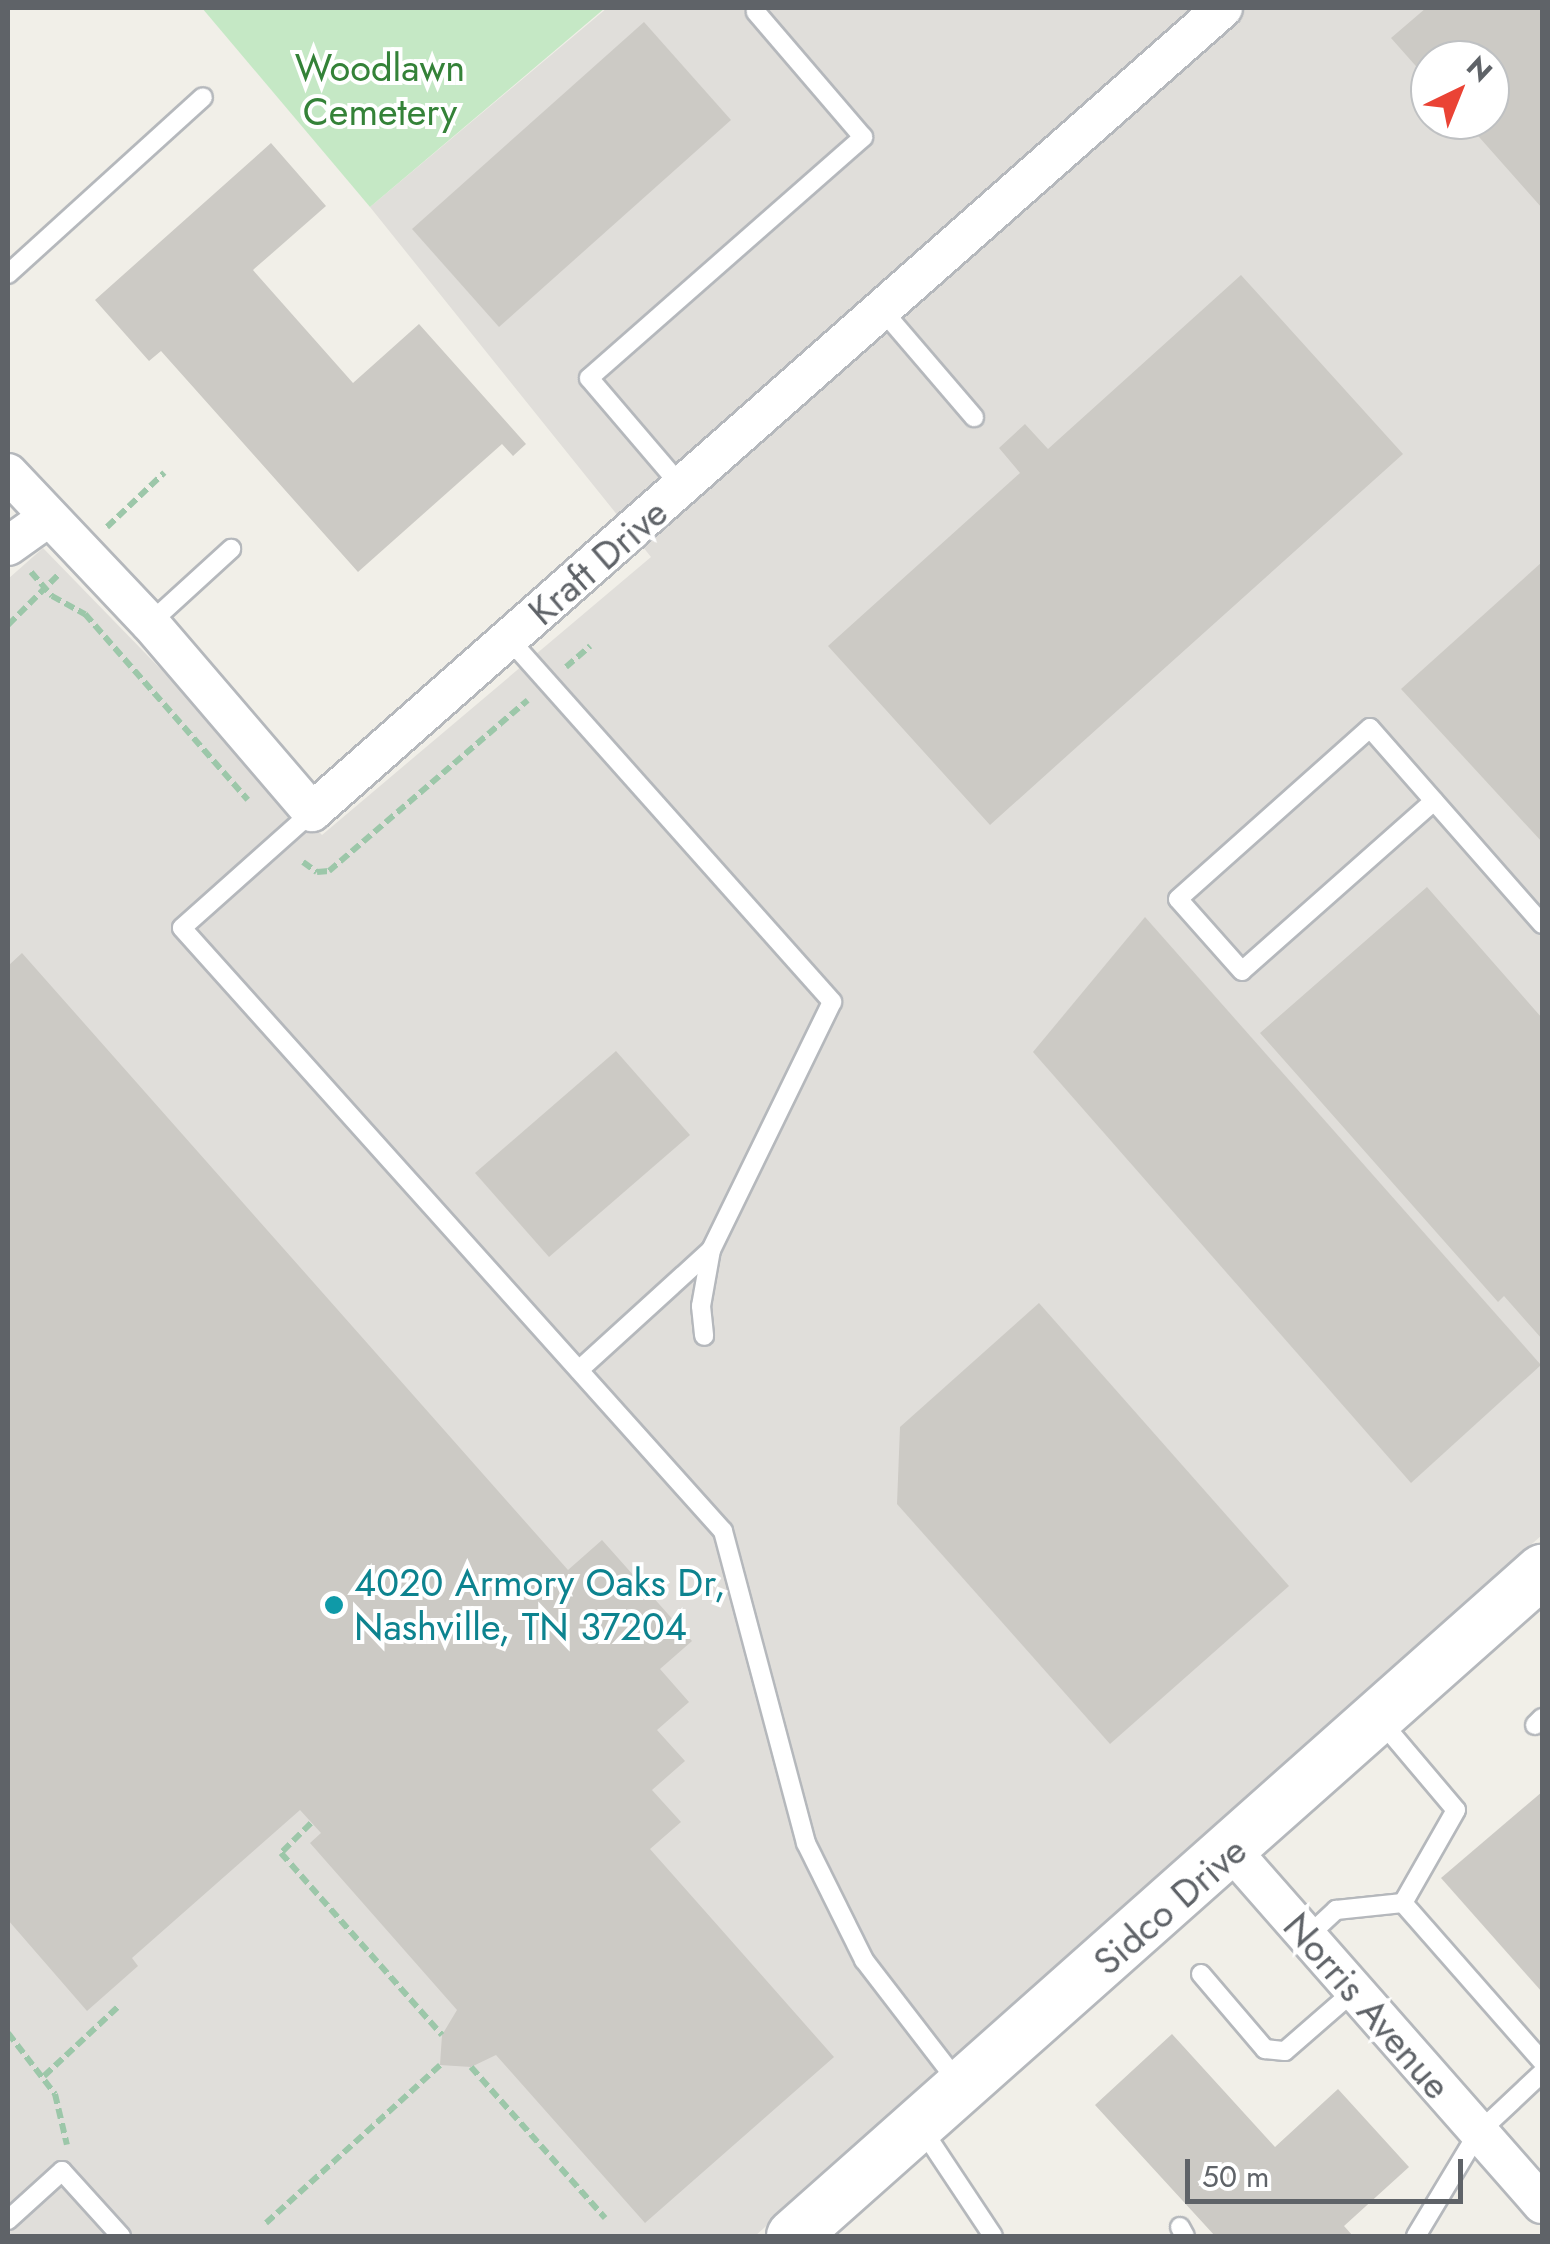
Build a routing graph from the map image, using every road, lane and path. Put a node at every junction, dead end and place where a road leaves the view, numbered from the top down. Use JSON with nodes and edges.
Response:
{"nodes":[{"id":1,"x":1223,"y":8,"type":"edge"},
{"id":2,"x":756,"y":12,"type":"dead end"},
{"id":3,"x":203,"y":97,"type":"dead end"},
{"id":4,"x":8,"y":274,"type":"edge"},
{"id":5,"x":883,"y":312,"type":"junction"},
{"id":6,"x":974,"y":417,"type":"dead end"},
{"id":7,"x":8,"y":472,"type":"edge"},
{"id":8,"x":682,"y":488,"type":"junction"},
{"id":9,"x":46,"y":520,"type":"junction"},
{"id":10,"x":8,"y":546,"type":"edge"},
{"id":11,"x":231,"y":549,"type":"dead end"},
{"id":12,"x":150,"y":623,"type":"junction"},
{"id":13,"x":509,"y":640,"type":"junction"},
{"id":14,"x":590,"y":646,"type":"dead end"},
{"id":15,"x":566,"y":667,"type":"dead end"},
{"id":16,"x":530,"y":699,"type":"dead end"},
{"id":17,"x":249,"y":800,"type":"dead end"},
{"id":18,"x":1434,"y":801,"type":"junction"},
{"id":19,"x":312,"y":812,"type":"junction"},
{"id":20,"x":303,"y":862,"type":"dead end"},
{"id":21,"x":1542,"y":924,"type":"edge"},
{"id":22,"x":711,"y":1250,"type":"junction"},
{"id":23,"x":704,"y":1336,"type":"dead end"},
{"id":24,"x":580,"y":1370,"type":"junction"},
{"id":25,"x":1542,"y":1571,"type":"edge"},
{"id":26,"x":1379,"y":1719,"type":"junction"},
{"id":27,"x":311,"y":1823,"type":"dead end"},
{"id":28,"x":1232,"y":1851,"type":"junction"},
{"id":29,"x":1403,"y":1903,"type":"junction"},
{"id":30,"x":1307,"y":1937,"type":"junction"},
{"id":31,"x":1201,"y":1974,"type":"dead end"},
{"id":32,"x":1354,"y":1992,"type":"junction"},
{"id":33,"x":120,"y":2005,"type":"dead end"},
{"id":34,"x":8,"y":2033,"type":"edge"},
{"id":35,"x":442,"y":2034,"type":"dead end"},
{"id":36,"x":1542,"y":2061,"type":"edge"},
{"id":37,"x":440,"y":2065,"type":"dead end"},
{"id":38,"x":471,"y":2067,"type":"dead end"},
{"id":39,"x":1542,"y":2072,"type":"edge"},
{"id":40,"x":44,"y":2076,"type":"junction"},
{"id":41,"x":962,"y":2087,"type":"junction"},
{"id":42,"x":919,"y":2124,"type":"junction"},
{"id":43,"x":1478,"y":2133,"type":"junction"},
{"id":44,"x":62,"y":2171,"type":"junction"},
{"id":45,"x":1542,"y":2204,"type":"edge"},
{"id":46,"x":605,"y":2218,"type":"dead end"},
{"id":47,"x":8,"y":2220,"type":"edge"},
{"id":48,"x":266,"y":2223,"type":"dead end"},
{"id":49,"x":806,"y":2232,"type":"edge"},
{"id":50,"x":121,"y":2236,"type":"edge"},
{"id":51,"x":993,"y":2236,"type":"edge"},
{"id":52,"x":1416,"y":2236,"type":"edge"}],
"edges":[{"from":1,"to":5,"type":"street","name":"Kraft Drive"},
{"from":2,"to":8,"type":"lane"},
{"from":3,"to":4,"type":"lane"},
{"from":5,"to":6,"type":"lane"},
{"from":5,"to":8,"type":"street","name":"Kraft Drive"},
{"from":7,"to":9,"type":"street"},
{"from":8,"to":13,"type":"street","name":"Kraft Drive"},
{"from":9,"to":10,"type":"street"},
{"from":9,"to":12,"type":"street"},
{"from":10,"to":17,"type":"path"},
{"from":11,"to":12,"type":"lane"},
{"from":12,"to":19,"type":"street"},
{"from":13,"to":19,"type":"street","name":"Kraft Drive"},
{"from":13,"to":22,"type":"lane"},
{"from":14,"to":15,"type":"path"},
{"from":16,"to":20,"type":"path"},
{"from":18,"to":18,"type":"lane"},
{"from":18,"to":21,"type":"lane"},
{"from":19,"to":24,"type":"lane"},
{"from":22,"to":23,"type":"lane"},
{"from":22,"to":24,"type":"lane"},
{"from":24,"to":41,"type":"lane"},
{"from":25,"to":26,"type":"street","name":"Sidco Drive"},
{"from":26,"to":28,"type":"street","name":"Sidco Drive"},
{"from":26,"to":29,"type":"lane"},
{"from":27,"to":35,"type":"path"},
{"from":28,"to":30,"type":"street","name":"Norris Avenue"},
{"from":28,"to":41,"type":"street","name":"Sidco Drive"},
{"from":29,"to":30,"type":"lane"},
{"from":29,"to":36,"type":"lane"},
{"from":30,"to":32,"type":"street","name":"Norris Avenue"},
{"from":31,"to":32,"type":"lane"},
{"from":32,"to":43,"type":"street","name":"Norris Avenue"},
{"from":33,"to":40,"type":"path"},
{"from":34,"to":40,"type":"path"},
{"from":37,"to":48,"type":"path"},
{"from":38,"to":46,"type":"path"},
{"from":39,"to":43,"type":"lane"},
{"from":40,"to":44,"type":"path"},
{"from":41,"to":42,"type":"street","name":"Sidco Drive"},
{"from":42,"to":49,"type":"street","name":"Sidco Drive"},
{"from":42,"to":51,"type":"lane"},
{"from":43,"to":45,"type":"street","name":"Norris Avenue"},
{"from":43,"to":52,"type":"lane"},
{"from":44,"to":47,"type":"lane"},
{"from":44,"to":50,"type":"lane"}]}
